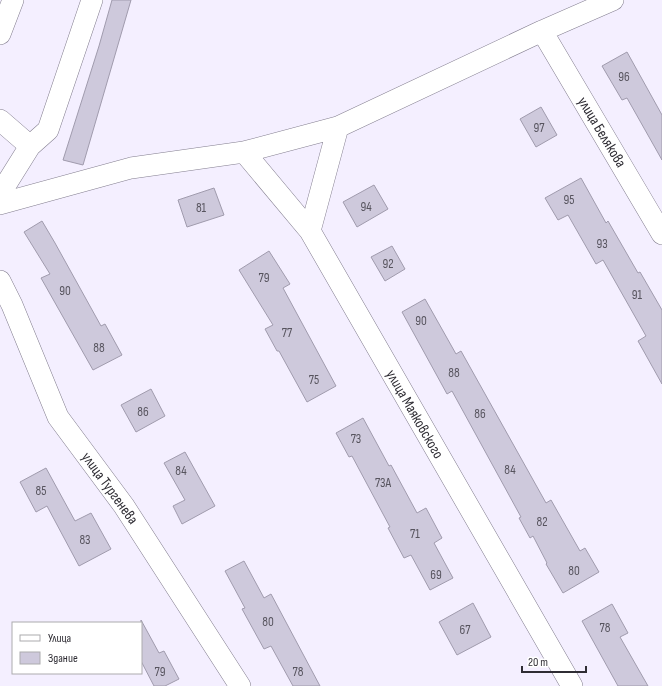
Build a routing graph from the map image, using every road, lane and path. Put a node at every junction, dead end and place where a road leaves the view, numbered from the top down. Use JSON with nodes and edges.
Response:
{"nodes":[{"id":1,"x":13,"y":0,"type":"edge"},
{"id":2,"x":92,"y":0,"type":"edge"},
{"id":3,"x":613,"y":0,"type":"edge"},
{"id":4,"x":542,"y":31,"type":"junction"},
{"id":5,"x":0,"y":34,"type":"edge"},
{"id":6,"x":0,"y":120,"type":"edge"},
{"id":7,"x":338,"y":127,"type":"junction"},
{"id":8,"x":30,"y":146,"type":"junction"},
{"id":9,"x":244,"y":152,"type":"junction"},
{"id":10,"x":0,"y":194,"type":"edge"},
{"id":11,"x":0,"y":204,"type":"edge"},
{"id":12,"x":310,"y":231,"type":"junction"},
{"id":13,"x":662,"y":234,"type":"edge"},
{"id":14,"x":0,"y":281,"type":"edge"},
{"id":15,"x":240,"y":686,"type":"edge"},
{"id":16,"x":572,"y":686,"type":"edge"}],
"edges":[{"from":1,"to":5,"type":"street"},
{"from":2,"to":8,"type":"street"},
{"from":3,"to":4,"type":"street"},
{"from":4,"to":7,"type":"street"},
{"from":4,"to":13,"type":"street","name":"улица Белякова"},
{"from":6,"to":8,"type":"street"},
{"from":7,"to":9,"type":"street"},
{"from":7,"to":12,"type":"street"},
{"from":8,"to":10,"type":"street"},
{"from":9,"to":11,"type":"street"},
{"from":9,"to":12,"type":"street","name":"улица Маяковского"},
{"from":12,"to":16,"type":"street","name":"улица Маяковского"},
{"from":14,"to":15,"type":"street","name":"улица Тургенева"}]}
